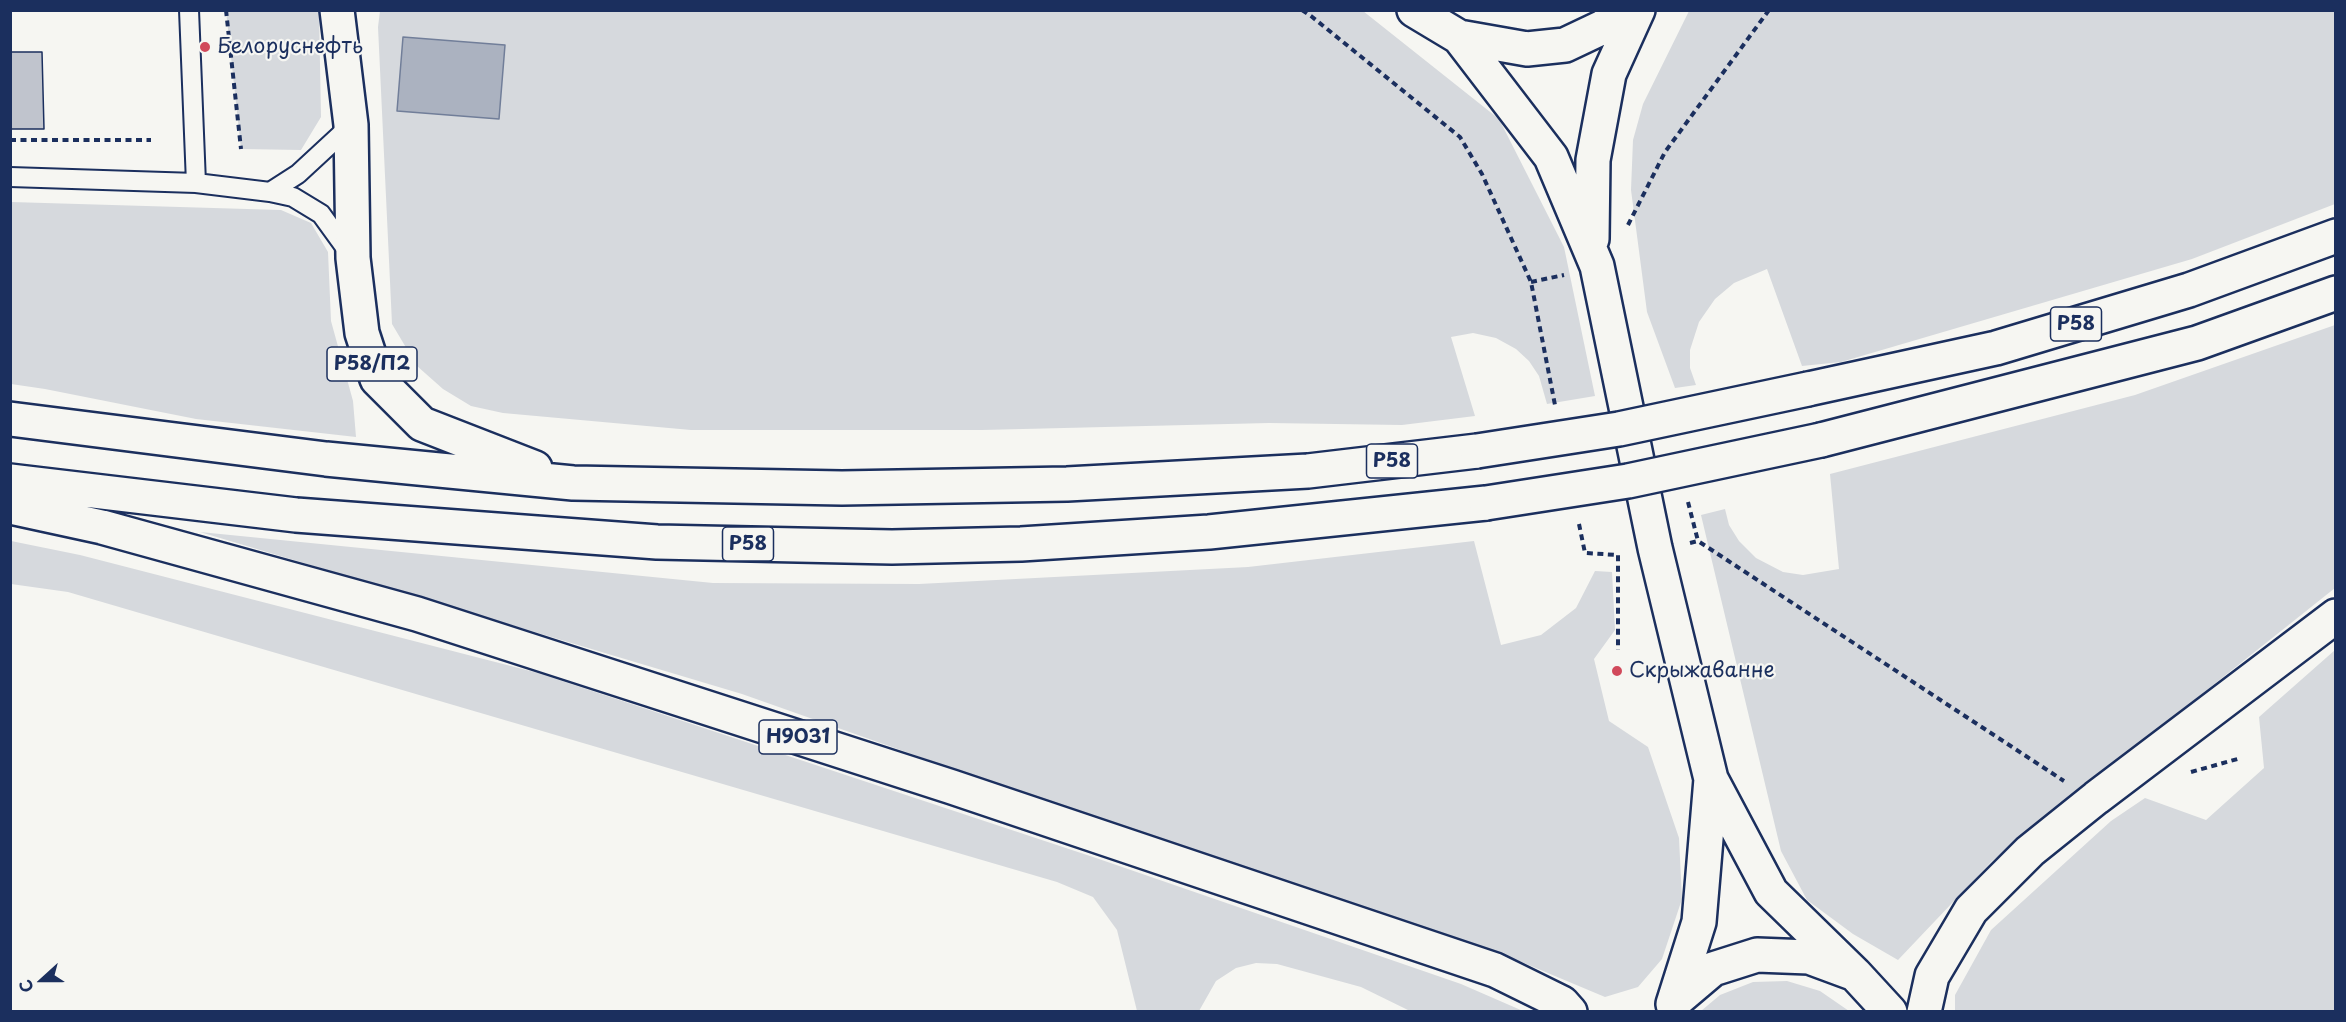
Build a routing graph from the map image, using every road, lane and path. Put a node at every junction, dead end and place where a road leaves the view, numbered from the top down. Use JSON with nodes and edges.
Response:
{"nodes":[{"id":1,"x":189,"y":10,"type":"edge"},
{"id":2,"x":226,"y":10,"type":"edge"},
{"id":3,"x":337,"y":10,"type":"edge"},
{"id":4,"x":1302,"y":10,"type":"edge"},
{"id":5,"x":1624,"y":10,"type":"edge"},
{"id":6,"x":1638,"y":10,"type":"edge"},
{"id":7,"x":1769,"y":10,"type":"edge"},
{"id":8,"x":1414,"y":11,"type":"edge"},
{"id":9,"x":1460,"y":38,"type":"junction"},
{"id":10,"x":351,"y":125,"type":"junction"},
{"id":11,"x":10,"y":140,"type":"edge"},
{"id":12,"x":151,"y":140,"type":"dead end"},
{"id":13,"x":240,"y":149,"type":"dead end"},
{"id":14,"x":10,"y":177,"type":"edge"},
{"id":15,"x":196,"y":183,"type":"junction"},
{"id":16,"x":270,"y":192,"type":"junction"},
{"id":17,"x":1628,"y":236,"type":"dead end"},
{"id":18,"x":2336,"y":236,"type":"edge"},
{"id":19,"x":353,"y":258,"type":"junction"},
{"id":20,"x":1595,"y":258,"type":"junction"},
{"id":21,"x":1531,"y":282,"type":"junction"},
{"id":22,"x":2336,"y":293,"type":"edge"},
{"id":23,"x":1556,"y":406,"type":"dead end"},
{"id":24,"x":10,"y":419,"type":"edge"},
{"id":25,"x":10,"y":481,"type":"edge"},
{"id":26,"x":573,"y":483,"type":"junction"},
{"id":27,"x":10,"y":507,"type":"edge"},
{"id":28,"x":1578,"y":519,"type":"dead end"},
{"id":29,"x":1655,"y":548,"type":"junction"},
{"id":30,"x":1618,"y":555,"type":"junction"},
{"id":31,"x":2336,"y":616,"type":"edge"},
{"id":32,"x":1618,"y":650,"type":"dead end"},
{"id":33,"x":1711,"y":779,"type":"junction"},
{"id":34,"x":2060,"y":779,"type":"dead end"},
{"id":35,"x":1855,"y":974,"type":"junction"},
{"id":36,"x":1671,"y":1006,"type":"edge"},
{"id":37,"x":1570,"y":1011,"type":"edge"},
{"id":38,"x":1890,"y":1011,"type":"edge"},
{"id":39,"x":1924,"y":1011,"type":"edge"}],
"edges":[{"from":1,"to":15,"type":"lane"},
{"from":2,"to":13,"type":"path"},
{"from":3,"to":10,"type":"main road","number":"Р58/П2"},
{"from":4,"to":21,"type":"path"},
{"from":5,"to":9,"type":"main road"},
{"from":6,"to":20,"type":"main road"},
{"from":7,"to":17,"type":"path"},
{"from":8,"to":9,"type":"main road"},
{"from":9,"to":20,"type":"main road"},
{"from":10,"to":16,"type":"lane"},
{"from":10,"to":19,"type":"main road","number":"Р58/П2"},
{"from":11,"to":12,"type":"path"},
{"from":14,"to":15,"type":"lane"},
{"from":15,"to":16,"type":"lane"},
{"from":16,"to":19,"type":"lane"},
{"from":18,"to":26,"type":"main road","number":"Р58","bridge":true},
{"from":19,"to":26,"type":"main road","number":"Р58/П2"},
{"from":20,"to":21,"type":"path"},
{"from":20,"to":29,"type":"main road"},
{"from":21,"to":23,"type":"path"},
{"from":22,"to":25,"type":"main road","number":"Р58","bridge":true},
{"from":24,"to":26,"type":"main road","number":"Р58"},
{"from":27,"to":37,"type":"main road","number":"Н9031"},
{"from":28,"to":30,"type":"path"},
{"from":29,"to":30,"type":"path"},
{"from":29,"to":33,"type":"main road"},
{"from":29,"to":34,"type":"path"},
{"from":30,"to":32,"type":"path"},
{"from":31,"to":39,"type":"main road"},
{"from":33,"to":35,"type":"main road"},
{"from":33,"to":36,"type":"main road"},
{"from":35,"to":36,"type":"main road"},
{"from":35,"to":38,"type":"main road"}]}
